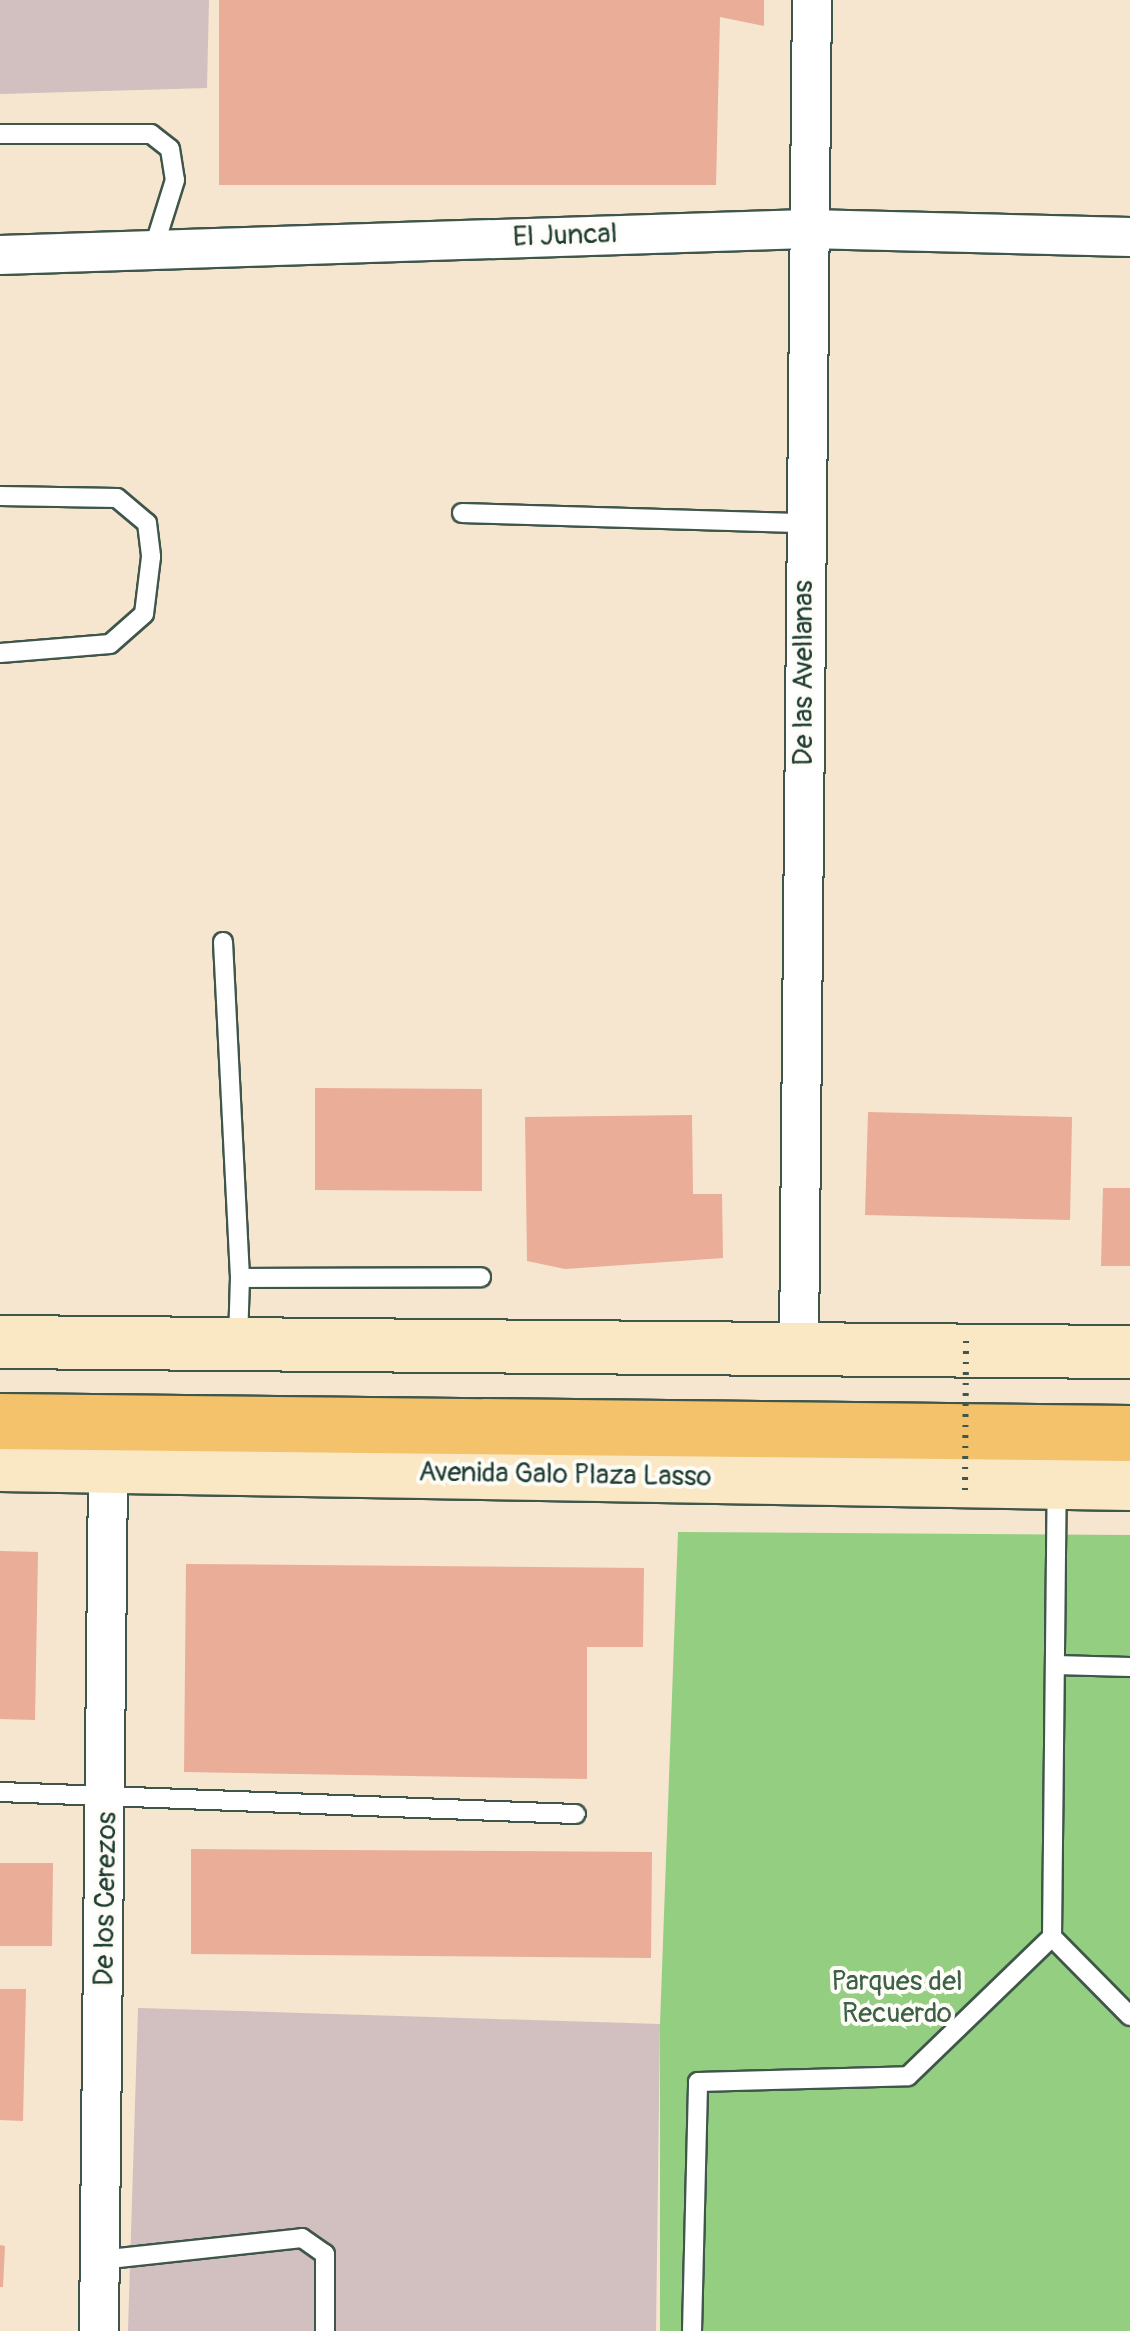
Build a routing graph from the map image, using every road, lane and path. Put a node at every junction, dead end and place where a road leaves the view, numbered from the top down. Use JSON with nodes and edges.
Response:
{"nodes":[{"id":1,"x":812,"y":0,"type":"edge"},
{"id":2,"x":0,"y":134,"type":"edge"},
{"id":3,"x":807,"y":229,"type":"junction"},
{"id":4,"x":1130,"y":237,"type":"edge"},
{"id":5,"x":153,"y":250,"type":"junction"},
{"id":6,"x":0,"y":255,"type":"edge"},
{"id":7,"x":0,"y":496,"type":"edge"},
{"id":8,"x":462,"y":514,"type":"dead end"},
{"id":9,"x":805,"y":522,"type":"junction"},
{"id":10,"x":0,"y":653,"type":"edge"},
{"id":11,"x":223,"y":942,"type":"dead end"},
{"id":12,"x":480,"y":1277,"type":"dead end"},
{"id":13,"x":240,"y":1278,"type":"junction"},
{"id":14,"x":966,"y":1341,"type":"dead end"},
{"id":15,"x":0,"y":1342,"type":"edge"},
{"id":16,"x":237,"y":1343,"type":"junction"},
{"id":17,"x":799,"y":1346,"type":"junction"},
{"id":18,"x":1130,"y":1352,"type":"edge"},
{"id":19,"x":0,"y":1394,"type":"edge"},
{"id":20,"x":1130,"y":1398,"type":"edge"},
{"id":21,"x":0,"y":1421,"type":"edge"},
{"id":22,"x":1130,"y":1433,"type":"edge"},
{"id":23,"x":0,"y":1465,"type":"edge"},
{"id":24,"x":108,"y":1468,"type":"junction"},
{"id":25,"x":1057,"y":1484,"type":"junction"},
{"id":26,"x":1130,"y":1484,"type":"edge"},
{"id":27,"x":965,"y":1490,"type":"dead end"},
{"id":28,"x":1055,"y":1665,"type":"junction"},
{"id":29,"x":1130,"y":1667,"type":"edge"},
{"id":30,"x":0,"y":1792,"type":"edge"},
{"id":31,"x":108,"y":1796,"type":"junction"},
{"id":32,"x":576,"y":1814,"type":"dead end"},
{"id":33,"x":1052,"y":1937,"type":"junction"},
{"id":34,"x":1130,"y":2016,"type":"edge"},
{"id":35,"x":100,"y":2260,"type":"junction"},
{"id":36,"x":98,"y":2331,"type":"edge"},
{"id":37,"x":325,"y":2331,"type":"edge"},
{"id":38,"x":692,"y":2331,"type":"edge"}],
"edges":[{"from":1,"to":3,"type":"street","name":"De las Avellanas"},
{"from":2,"to":5,"type":"lane"},
{"from":3,"to":4,"type":"street","name":"El Juncal"},
{"from":3,"to":5,"type":"street","name":"El Juncal"},
{"from":3,"to":9,"type":"street","name":"De las Avellanas"},
{"from":5,"to":6,"type":"street","name":"El Juncal"},
{"from":7,"to":10,"type":"lane"},
{"from":8,"to":9,"type":"lane"},
{"from":9,"to":17,"type":"street","name":"De las Avellanas"},
{"from":11,"to":13,"type":"lane"},
{"from":12,"to":13,"type":"lane"},
{"from":13,"to":16,"type":"lane"},
{"from":14,"to":27,"type":"path","bridge":true},
{"from":15,"to":16,"type":"main road"},
{"from":16,"to":17,"type":"main road"},
{"from":17,"to":18,"type":"main road"},
{"from":19,"to":20,"type":"main road"},
{"from":21,"to":22,"type":"main road","name":"Avenida Galo Plaza Lasso"},
{"from":23,"to":24,"type":"main road","name":"Avenida Galo Plaza Lasso"},
{"from":24,"to":25,"type":"main road","name":"Avenida Galo Plaza Lasso"},
{"from":24,"to":31,"type":"street","name":"De los Cerezos"},
{"from":25,"to":26,"type":"main road","name":"Avenida Galo Plaza Lasso"},
{"from":25,"to":28,"type":"lane"},
{"from":28,"to":29,"type":"lane"},
{"from":28,"to":33,"type":"lane"},
{"from":30,"to":31,"type":"lane"},
{"from":31,"to":32,"type":"lane"},
{"from":31,"to":35,"type":"street","name":"De los Cerezos"},
{"from":33,"to":34,"type":"lane"},
{"from":33,"to":38,"type":"lane"},
{"from":35,"to":36,"type":"street","name":"De los Cerezos"},
{"from":35,"to":37,"type":"lane"}]}
